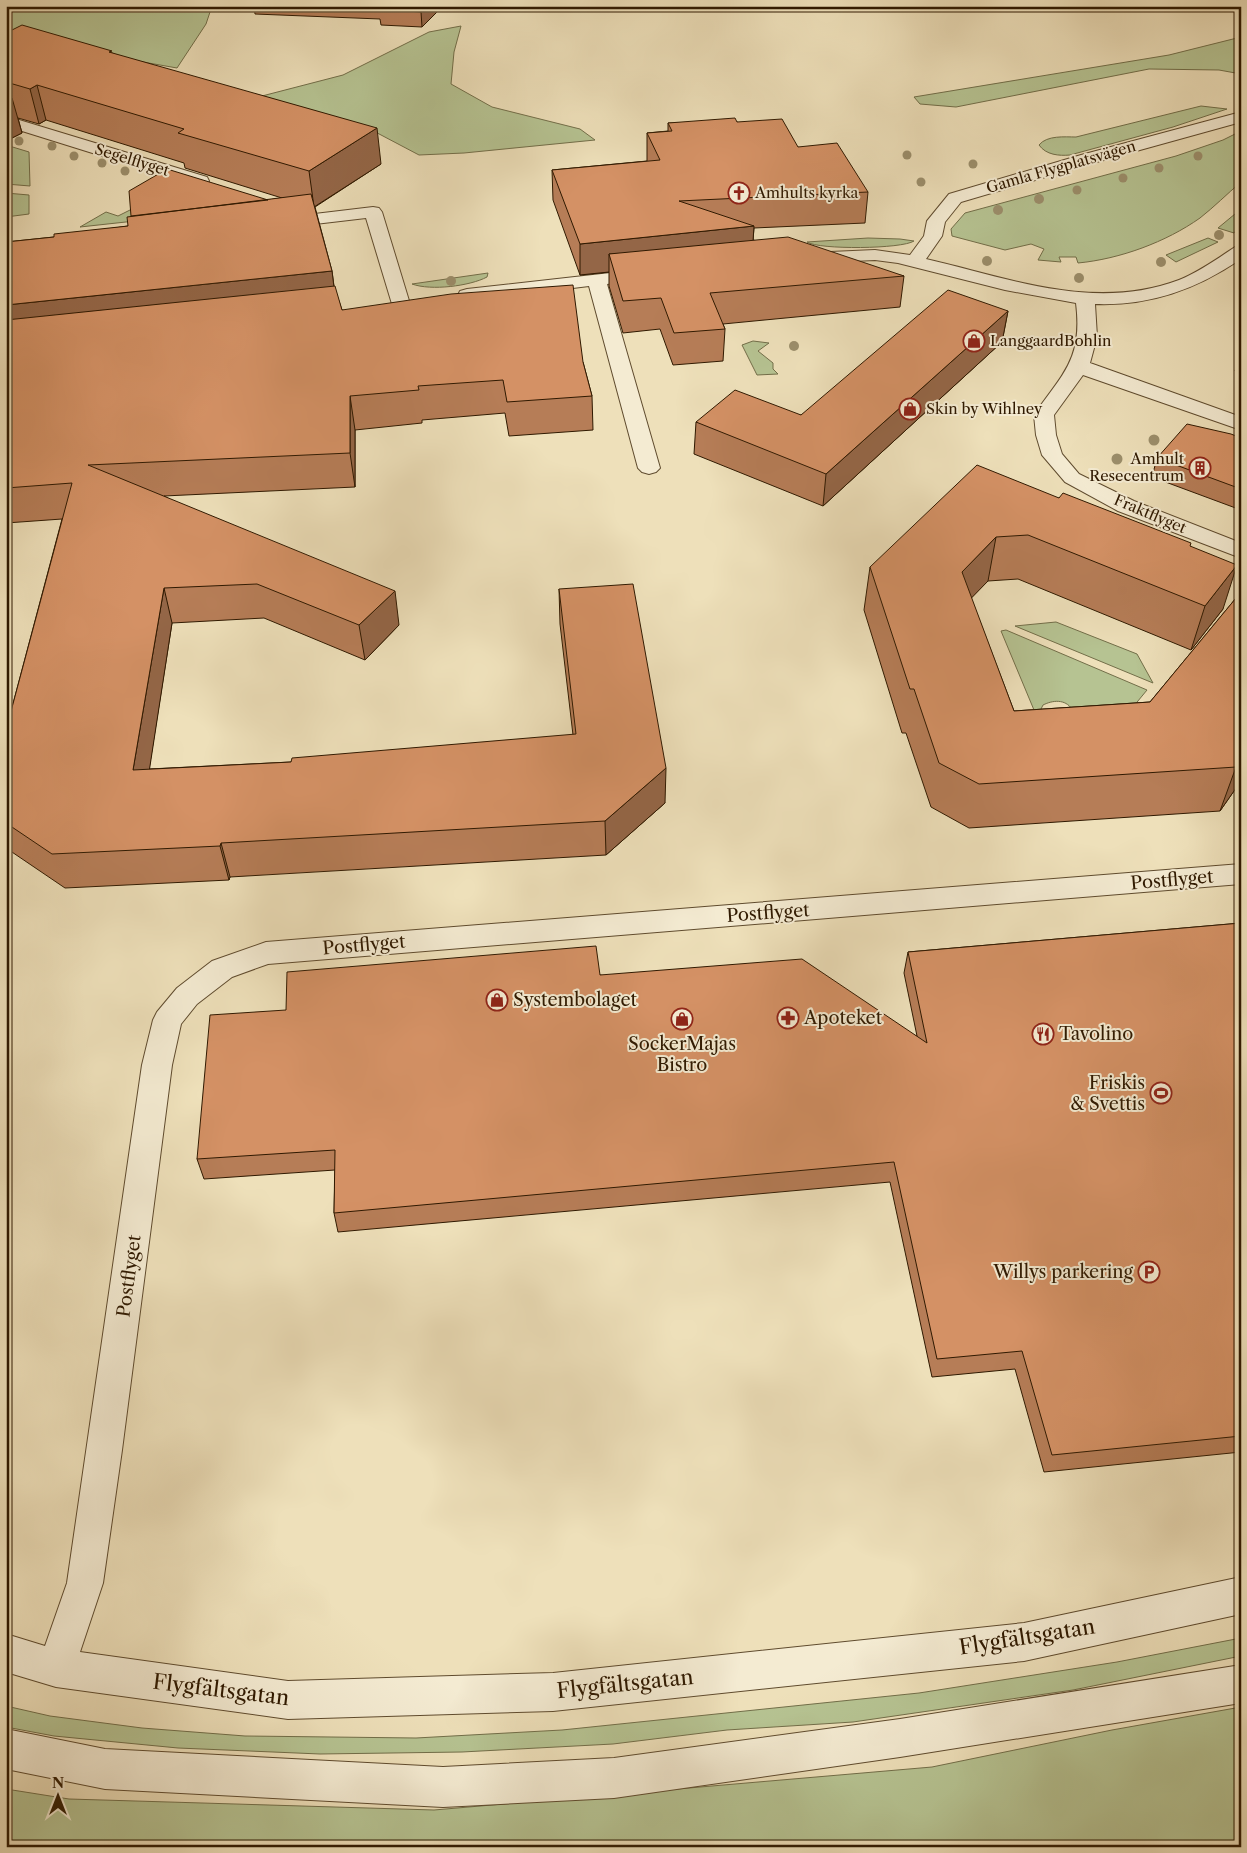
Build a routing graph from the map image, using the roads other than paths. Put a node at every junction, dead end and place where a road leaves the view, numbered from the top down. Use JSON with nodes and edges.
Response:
{"nodes":[{"id":1,"x":1241,"y":117,"type":"edge"},
{"id":2,"x":6,"y":121,"type":"edge"},
{"id":3,"x":214,"y":185,"type":"edge"},
{"id":4,"x":281,"y":206,"type":"edge"},
{"id":5,"x":314,"y":219,"type":"junction"},
{"id":6,"x":265,"y":225,"type":"edge"},
{"id":7,"x":1241,"y":251,"type":"edge"},
{"id":8,"x":792,"y":260,"type":"edge"},
{"id":9,"x":915,"y":261,"type":"junction"},
{"id":10,"x":666,"y":272,"type":"edge"},
{"id":11,"x":597,"y":280,"type":"junction"},
{"id":12,"x":449,"y":297,"type":"edge"},
{"id":13,"x":1085,"y":300,"type":"junction"},
{"id":14,"x":420,"y":301,"type":"edge"},
{"id":15,"x":401,"y":304,"type":"junction"},
{"id":16,"x":381,"y":306,"type":"edge"},
{"id":17,"x":1078,"y":366,"type":"junction"},
{"id":18,"x":1241,"y":424,"type":"edge"},
{"id":19,"x":648,"y":468,"type":"dead end"},
{"id":20,"x":1241,"y":551,"type":"edge"},
{"id":21,"x":1241,"y":874,"type":"edge"},
{"id":22,"x":1241,"y":1595,"type":"edge"},
{"id":23,"x":6,"y":1653,"type":"edge"},
{"id":24,"x":56,"y":1668,"type":"junction"},
{"id":25,"x":1241,"y":1684,"type":"edge"},
{"id":26,"x":6,"y":1749,"type":"edge"}],
"edges":[{"from":1,"to":9,"type":"street","name":"Gamla Flygplatsvägen"},
{"from":2,"to":3,"type":"street","name":"Segelflyget"},
{"from":4,"to":5,"type":"street"},
{"from":5,"to":6,"type":"street"},
{"from":5,"to":15,"type":"street"},
{"from":7,"to":13,"type":"street"},
{"from":8,"to":9,"type":"street"},
{"from":9,"to":13,"type":"street"},
{"from":10,"to":11,"type":"street"},
{"from":11,"to":12,"type":"street"},
{"from":11,"to":19,"type":"street"},
{"from":13,"to":17,"type":"street","name":"Fraktflyget"},
{"from":14,"to":15,"type":"street"},
{"from":15,"to":16,"type":"street"},
{"from":17,"to":18,"type":"street"},
{"from":17,"to":20,"type":"street","name":"Fraktflyget"},
{"from":21,"to":24,"type":"street","name":"Postflyget"},
{"from":22,"to":24,"type":"street","name":"Flygfältsgatan"},
{"from":23,"to":24,"type":"street","name":"Flygfältsgatan"},
{"from":25,"to":26,"type":"street"}]}
